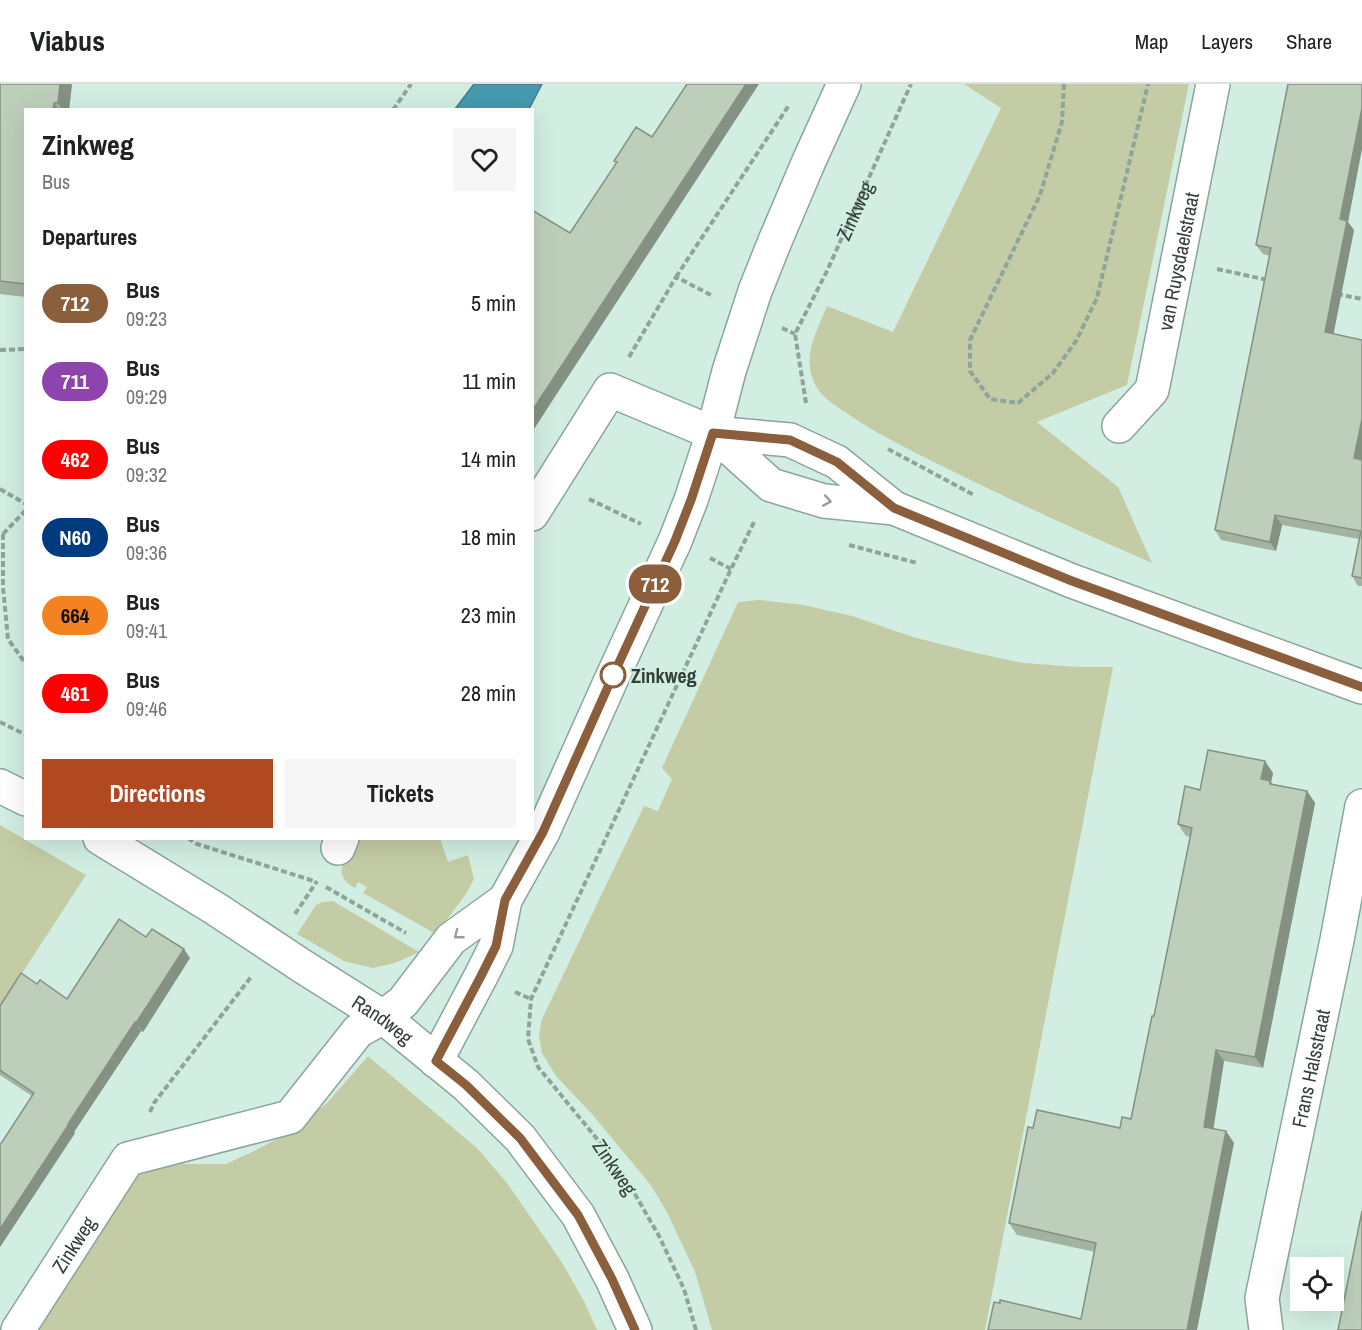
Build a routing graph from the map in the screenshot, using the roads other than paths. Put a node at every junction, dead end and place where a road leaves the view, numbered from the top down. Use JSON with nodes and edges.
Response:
{"nodes":[{"id":1,"x":844,"y":84,"type":"edge"},
{"id":2,"x":1214,"y":84,"type":"edge"},
{"id":3,"x":1119,"y":426,"type":"dead end"},
{"id":4,"x":713,"y":433,"type":"junction"},
{"id":5,"x":894,"y":508,"type":"junction"},
{"id":6,"x":534,"y":511,"type":"edge"},
{"id":7,"x":1362,"y":687,"type":"edge"},
{"id":8,"x":0,"y":786,"type":"edge"},
{"id":9,"x":24,"y":798,"type":"edge"},
{"id":10,"x":1362,"y":806,"type":"edge"},
{"id":11,"x":534,"y":838,"type":"edge"},
{"id":12,"x":103,"y":840,"type":"edge"},
{"id":13,"x":525,"y":843,"type":"edge"},
{"id":14,"x":505,"y":900,"type":"junction"},
{"id":15,"x":383,"y":1017,"type":"junction"},
{"id":16,"x":436,"y":1061,"type":"junction"},
{"id":17,"x":18,"y":1330,"type":"edge"},
{"id":18,"x":635,"y":1330,"type":"edge"},
{"id":19,"x":1266,"y":1330,"type":"edge"}],
"edges":[{"from":1,"to":4,"type":"street"},
{"from":2,"to":3,"type":"street","name":"van Ruysdaelstraat"},
{"from":4,"to":5,"type":"street"},
{"from":4,"to":5,"type":"street","one_way":true},
{"from":4,"to":6,"type":"street"},
{"from":4,"to":11,"type":"street"},
{"from":5,"to":7,"type":"street"},
{"from":8,"to":9,"type":"street"},
{"from":10,"to":19,"type":"street","name":"Frans Halsstraat"},
{"from":12,"to":15,"type":"street","name":"Randweg"},
{"from":13,"to":14,"type":"street"},
{"from":14,"to":15,"type":"street","one_way":true},
{"from":14,"to":16,"type":"street"},
{"from":15,"to":16,"type":"street","name":"Randweg"},
{"from":15,"to":17,"type":"street","name":"Zinkweg"},
{"from":16,"to":18,"type":"street","name":"Randweg"}]}
